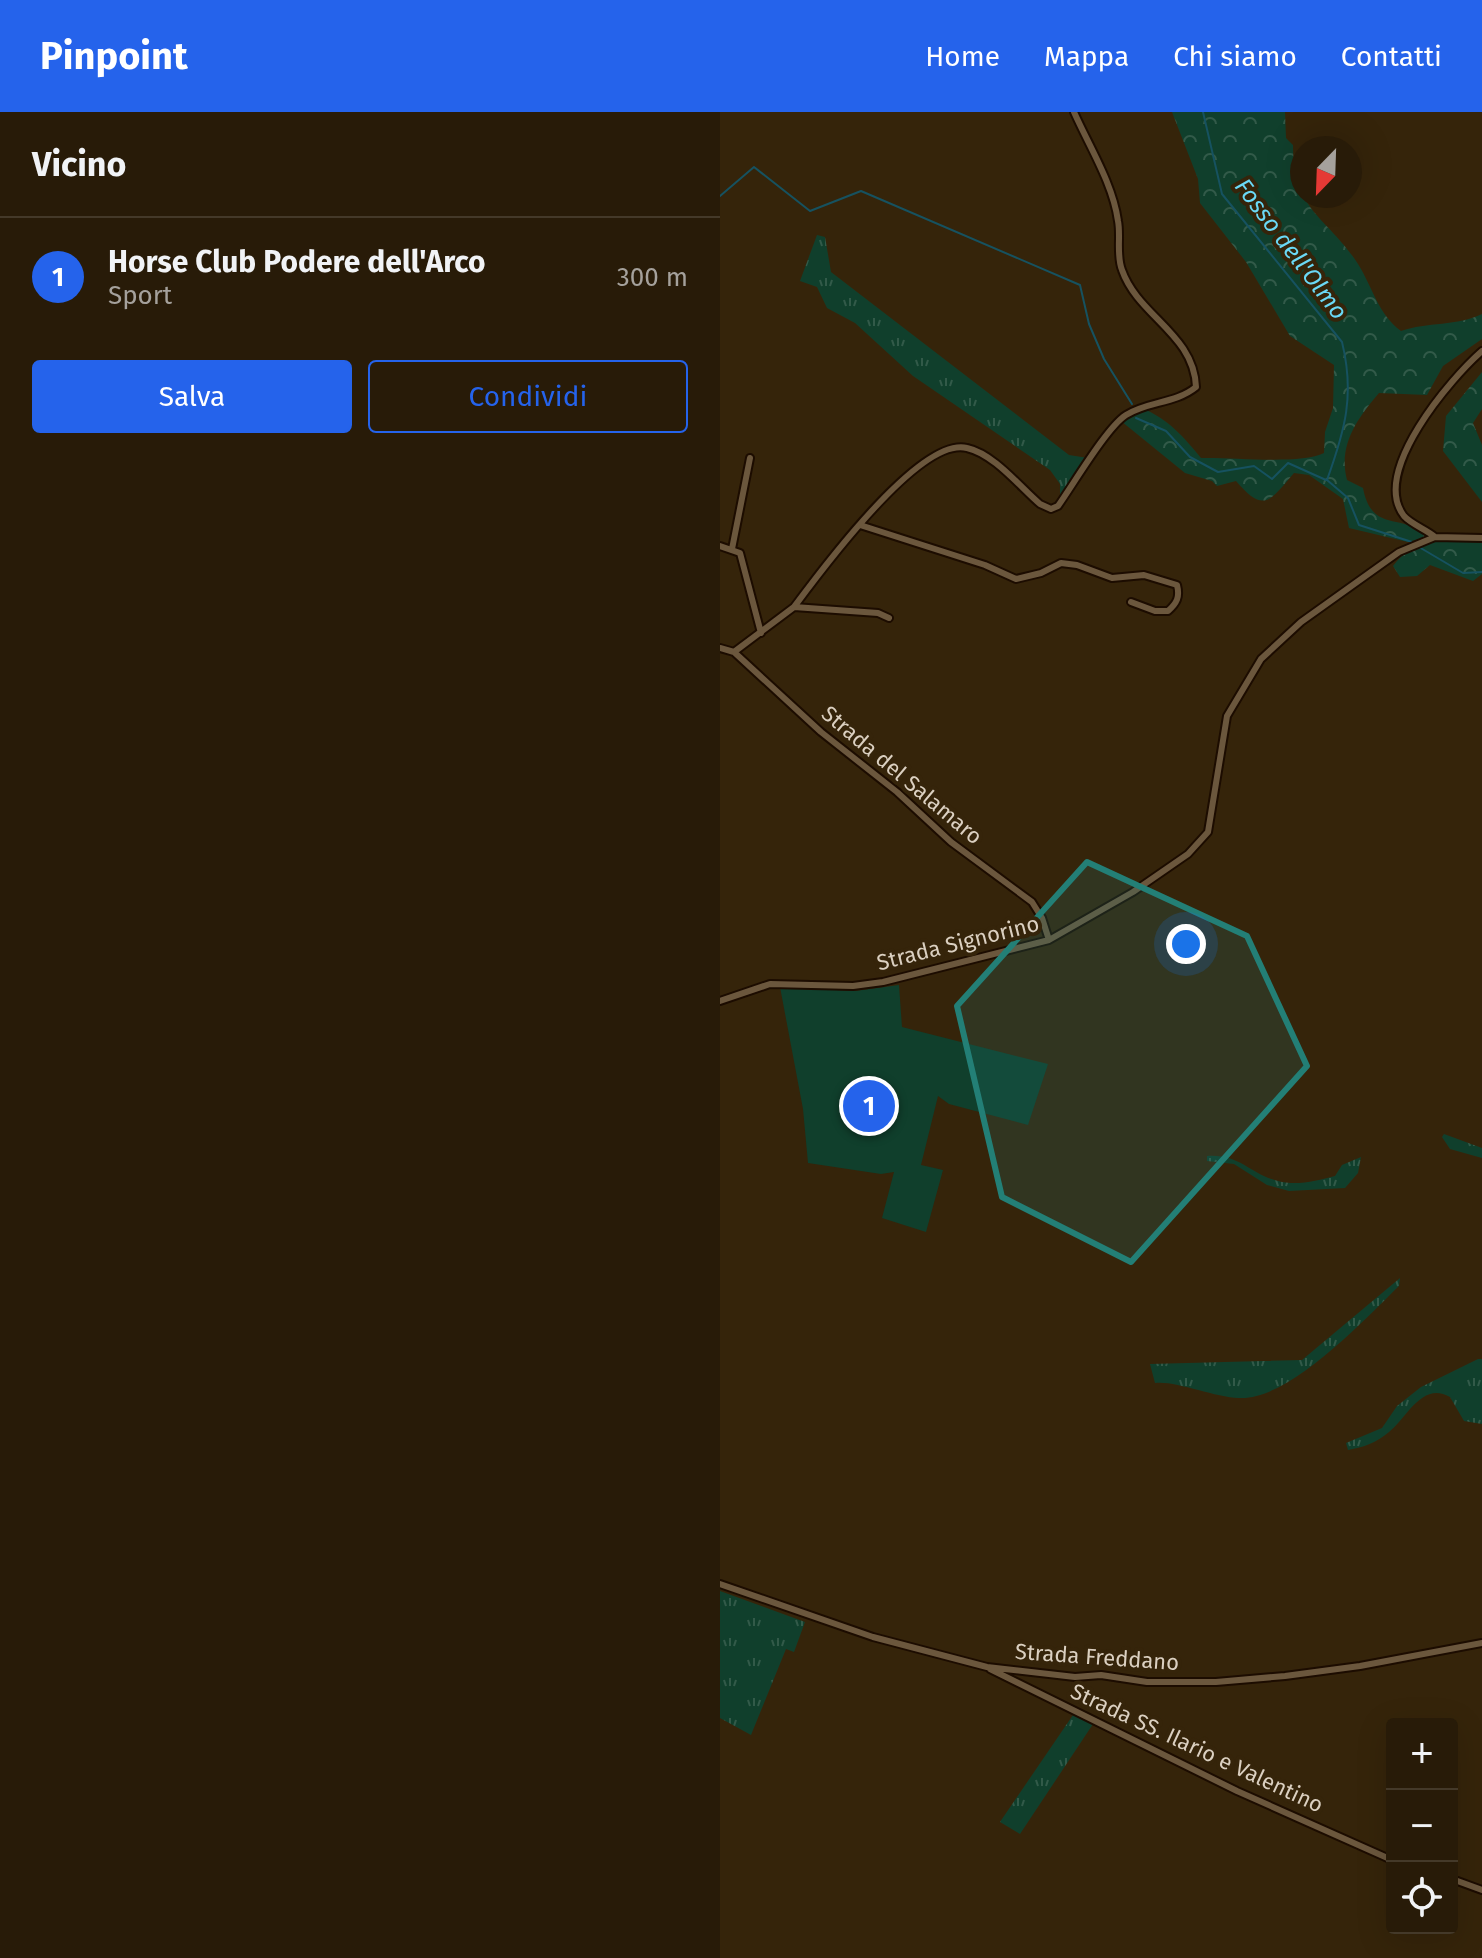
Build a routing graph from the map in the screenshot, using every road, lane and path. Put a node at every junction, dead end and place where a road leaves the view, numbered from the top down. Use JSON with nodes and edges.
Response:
{"nodes":[{"id":1,"x":1074,"y":112,"type":"edge"},
{"id":2,"x":1482,"y":351,"type":"edge"},
{"id":3,"x":750,"y":458,"type":"dead end"},
{"id":4,"x":860,"y":525,"type":"junction"},
{"id":5,"x":1435,"y":537,"type":"junction"},
{"id":6,"x":1482,"y":538,"type":"edge"},
{"id":7,"x":720,"y":546,"type":"edge"},
{"id":8,"x":732,"y":549,"type":"junction"},
{"id":9,"x":1131,"y":602,"type":"dead end"},
{"id":10,"x":794,"y":607,"type":"junction"},
{"id":11,"x":889,"y":618,"type":"dead end"},
{"id":12,"x":761,"y":633,"type":"junction"},
{"id":13,"x":720,"y":648,"type":"edge"},
{"id":14,"x":734,"y":652,"type":"junction"},
{"id":15,"x":1049,"y":940,"type":"junction"},
{"id":16,"x":720,"y":1001,"type":"edge"},
{"id":17,"x":720,"y":1584,"type":"edge"},
{"id":18,"x":1482,"y":1643,"type":"edge"},
{"id":19,"x":987,"y":1667,"type":"junction"},
{"id":20,"x":1386,"y":1857,"type":"edge"},
{"id":21,"x":1458,"y":1881,"type":"edge"},
{"id":22,"x":1482,"y":1890,"type":"edge"}],
"edges":[{"from":1,"to":4,"type":"street"},
{"from":2,"to":5,"type":"street"},
{"from":3,"to":8,"type":"street"},
{"from":4,"to":9,"type":"street"},
{"from":4,"to":10,"type":"street"},
{"from":5,"to":6,"type":"street","name":"Strada Signorino"},
{"from":5,"to":15,"type":"street","name":"Strada Signorino"},
{"from":7,"to":8,"type":"street"},
{"from":8,"to":12,"type":"street"},
{"from":10,"to":11,"type":"street"},
{"from":10,"to":12,"type":"street"},
{"from":12,"to":14,"type":"street"},
{"from":13,"to":14,"type":"street","name":"Strada del Salamaro"},
{"from":14,"to":15,"type":"street","name":"Strada del Salamaro"},
{"from":15,"to":16,"type":"street","name":"Strada Signorino"},
{"from":17,"to":19,"type":"street","name":"Strada Freddano"},
{"from":18,"to":19,"type":"street","name":"Strada Freddano"},
{"from":19,"to":20,"type":"street","name":"Strada SS. Ilario e Valentino"},
{"from":21,"to":22,"type":"street"}]}
